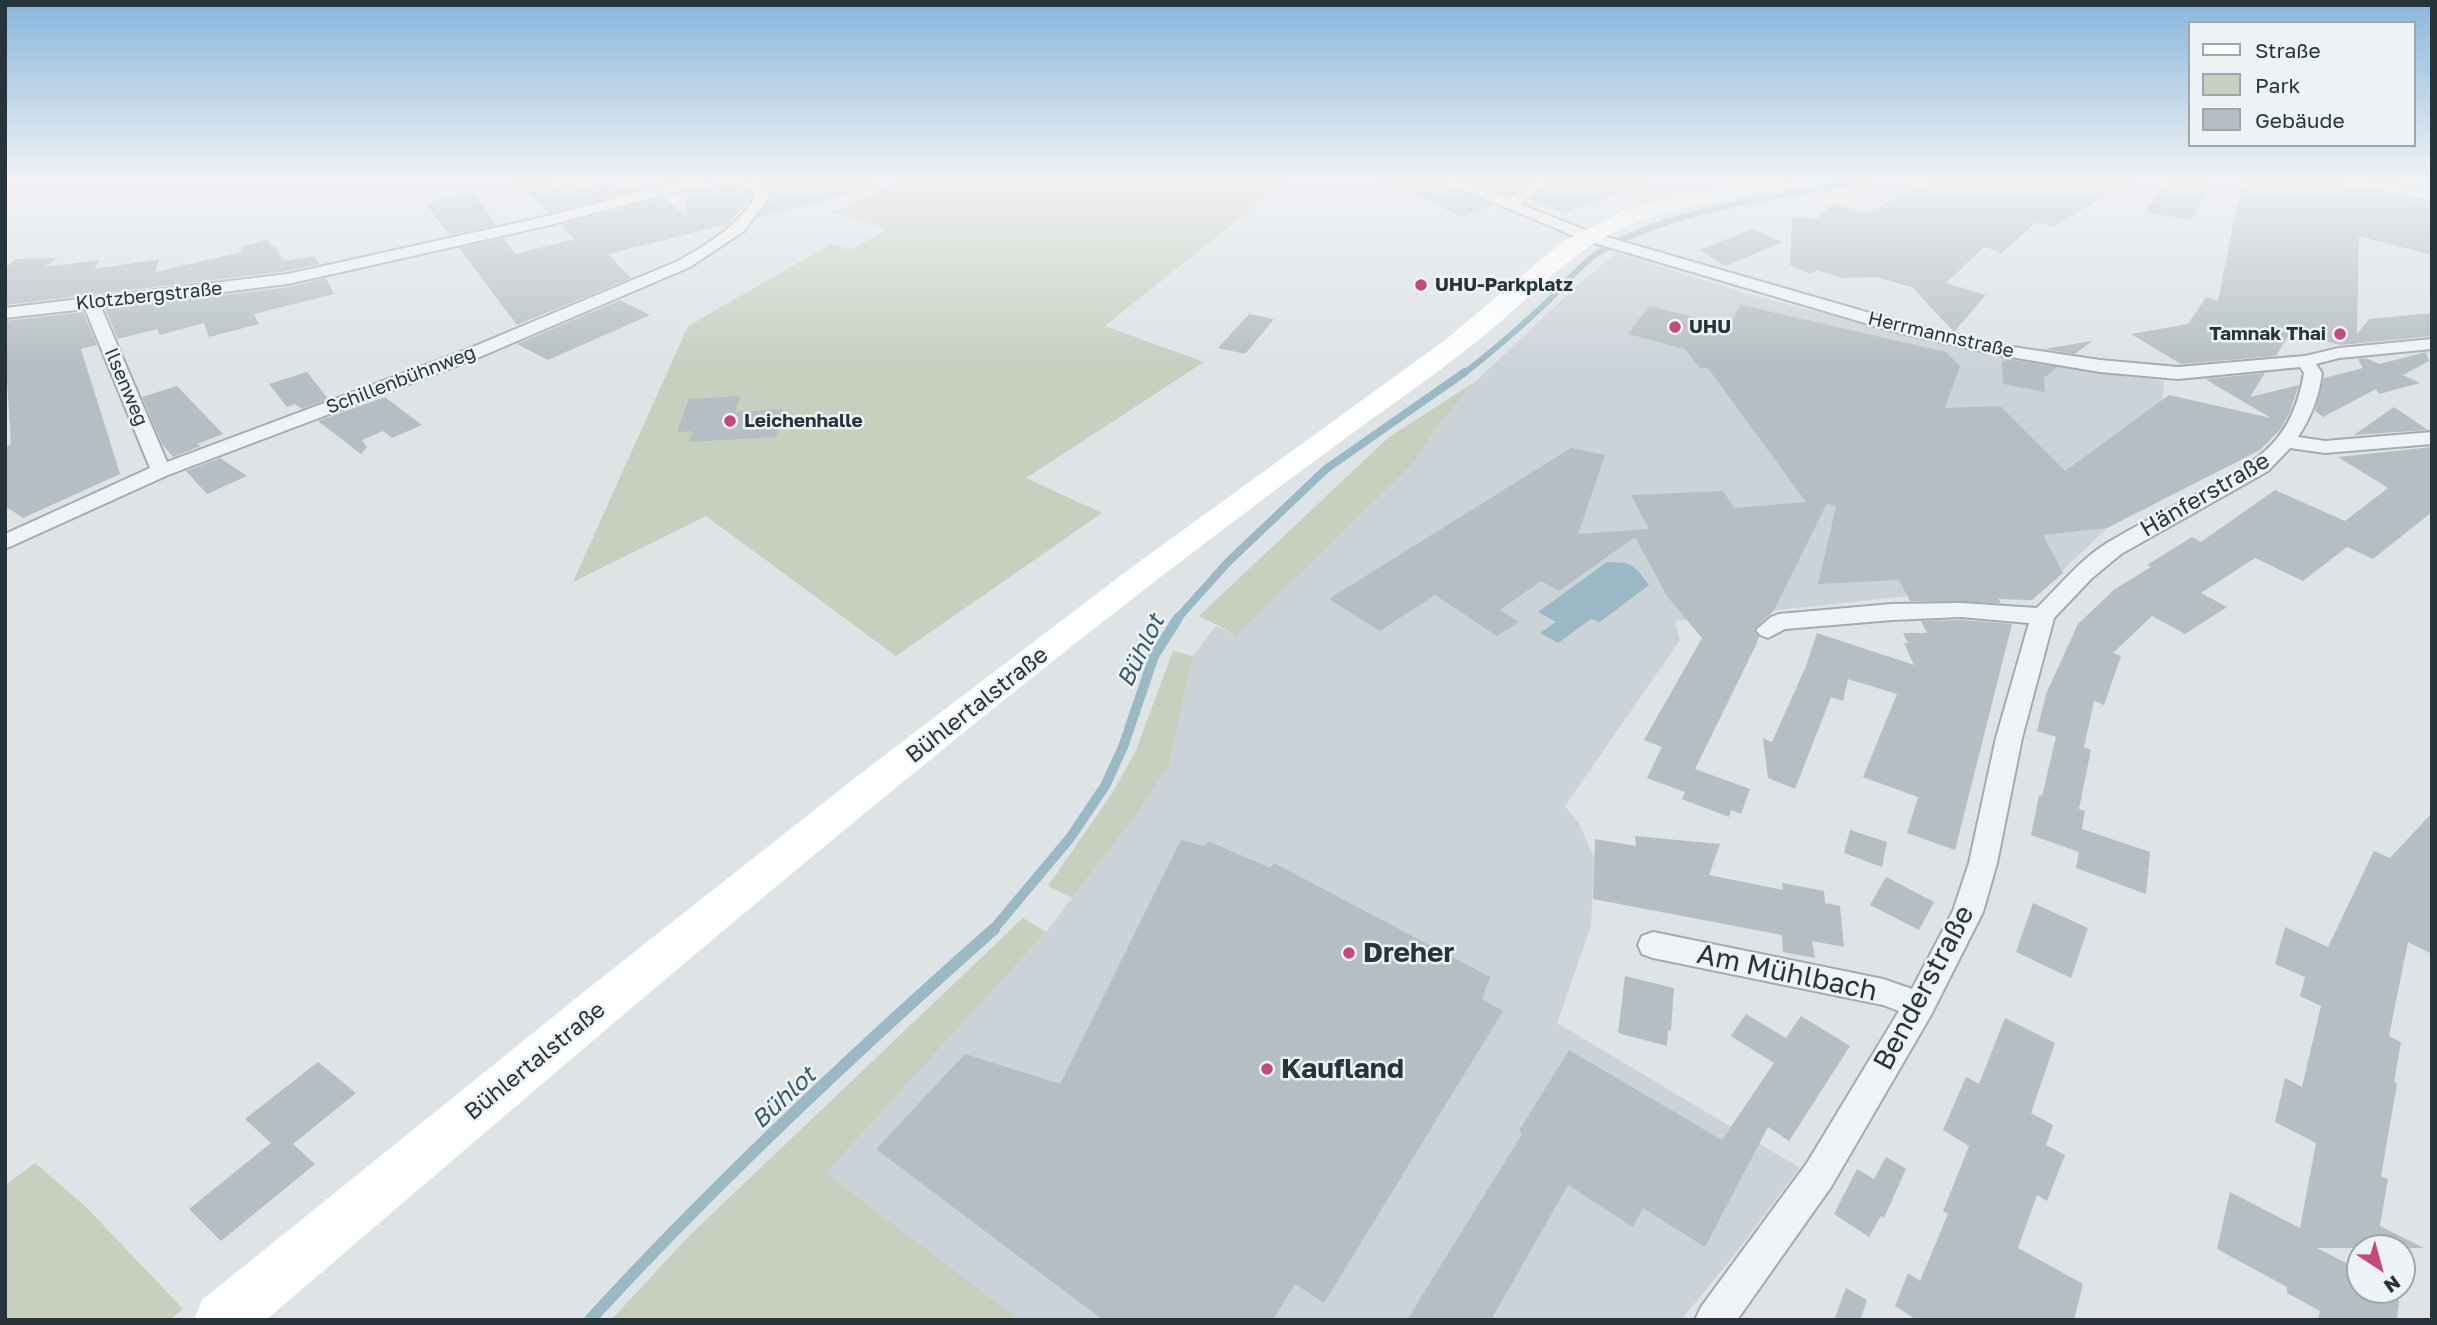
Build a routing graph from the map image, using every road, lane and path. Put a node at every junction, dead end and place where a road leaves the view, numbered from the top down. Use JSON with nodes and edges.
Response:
{"nodes":[{"id":1,"x":453,"y":242,"type":"edge"},
{"id":2,"x":719,"y":242,"type":"edge"},
{"id":3,"x":1586,"y":242,"type":"edge"},
{"id":4,"x":1608,"y":242,"type":"edge"},
{"id":5,"x":91,"y":303,"type":"junction"},
{"id":6,"x":5,"y":313,"type":"edge"},
{"id":7,"x":2432,"y":344,"type":"edge"},
{"id":8,"x":2305,"y":361,"type":"junction"},
{"id":9,"x":2432,"y":438,"type":"edge"},
{"id":10,"x":2287,"y":441,"type":"junction"},
{"id":11,"x":161,"y":471,"type":"junction"},
{"id":12,"x":5,"y":542,"type":"edge"},
{"id":13,"x":2043,"y":615,"type":"junction"},
{"id":14,"x":1768,"y":630,"type":"dead end"},
{"id":15,"x":1653,"y":945,"type":"dead end"},
{"id":16,"x":1920,"y":1005,"type":"junction"},
{"id":17,"x":222,"y":1320,"type":"edge"},
{"id":18,"x":1714,"y":1320,"type":"edge"}],
"edges":[{"from":1,"to":5,"type":"street","name":"Klotzbergstraße"},
{"from":2,"to":11,"type":"street","name":"Schillenbühnweg"},
{"from":3,"to":17,"type":"street","name":"Bühlertalstraße"},
{"from":4,"to":8,"type":"street","name":"Herrmannstraße"},
{"from":5,"to":6,"type":"street","name":"Klotzbergstraße"},
{"from":5,"to":11,"type":"street","name":"Ilsenweg"},
{"from":7,"to":8,"type":"street","name":"Herrmannstraße"},
{"from":8,"to":10,"type":"street"},
{"from":9,"to":10,"type":"street","name":"Hänferstraße"},
{"from":10,"to":13,"type":"street","name":"Hänferstraße"},
{"from":11,"to":12,"type":"street","name":"Schillenbühnweg"},
{"from":13,"to":14,"type":"street"},
{"from":13,"to":16,"type":"street","name":"Benderstraße"},
{"from":15,"to":16,"type":"street","name":"Am Mühlbach"},
{"from":16,"to":18,"type":"street","name":"Benderstraße"}]}
